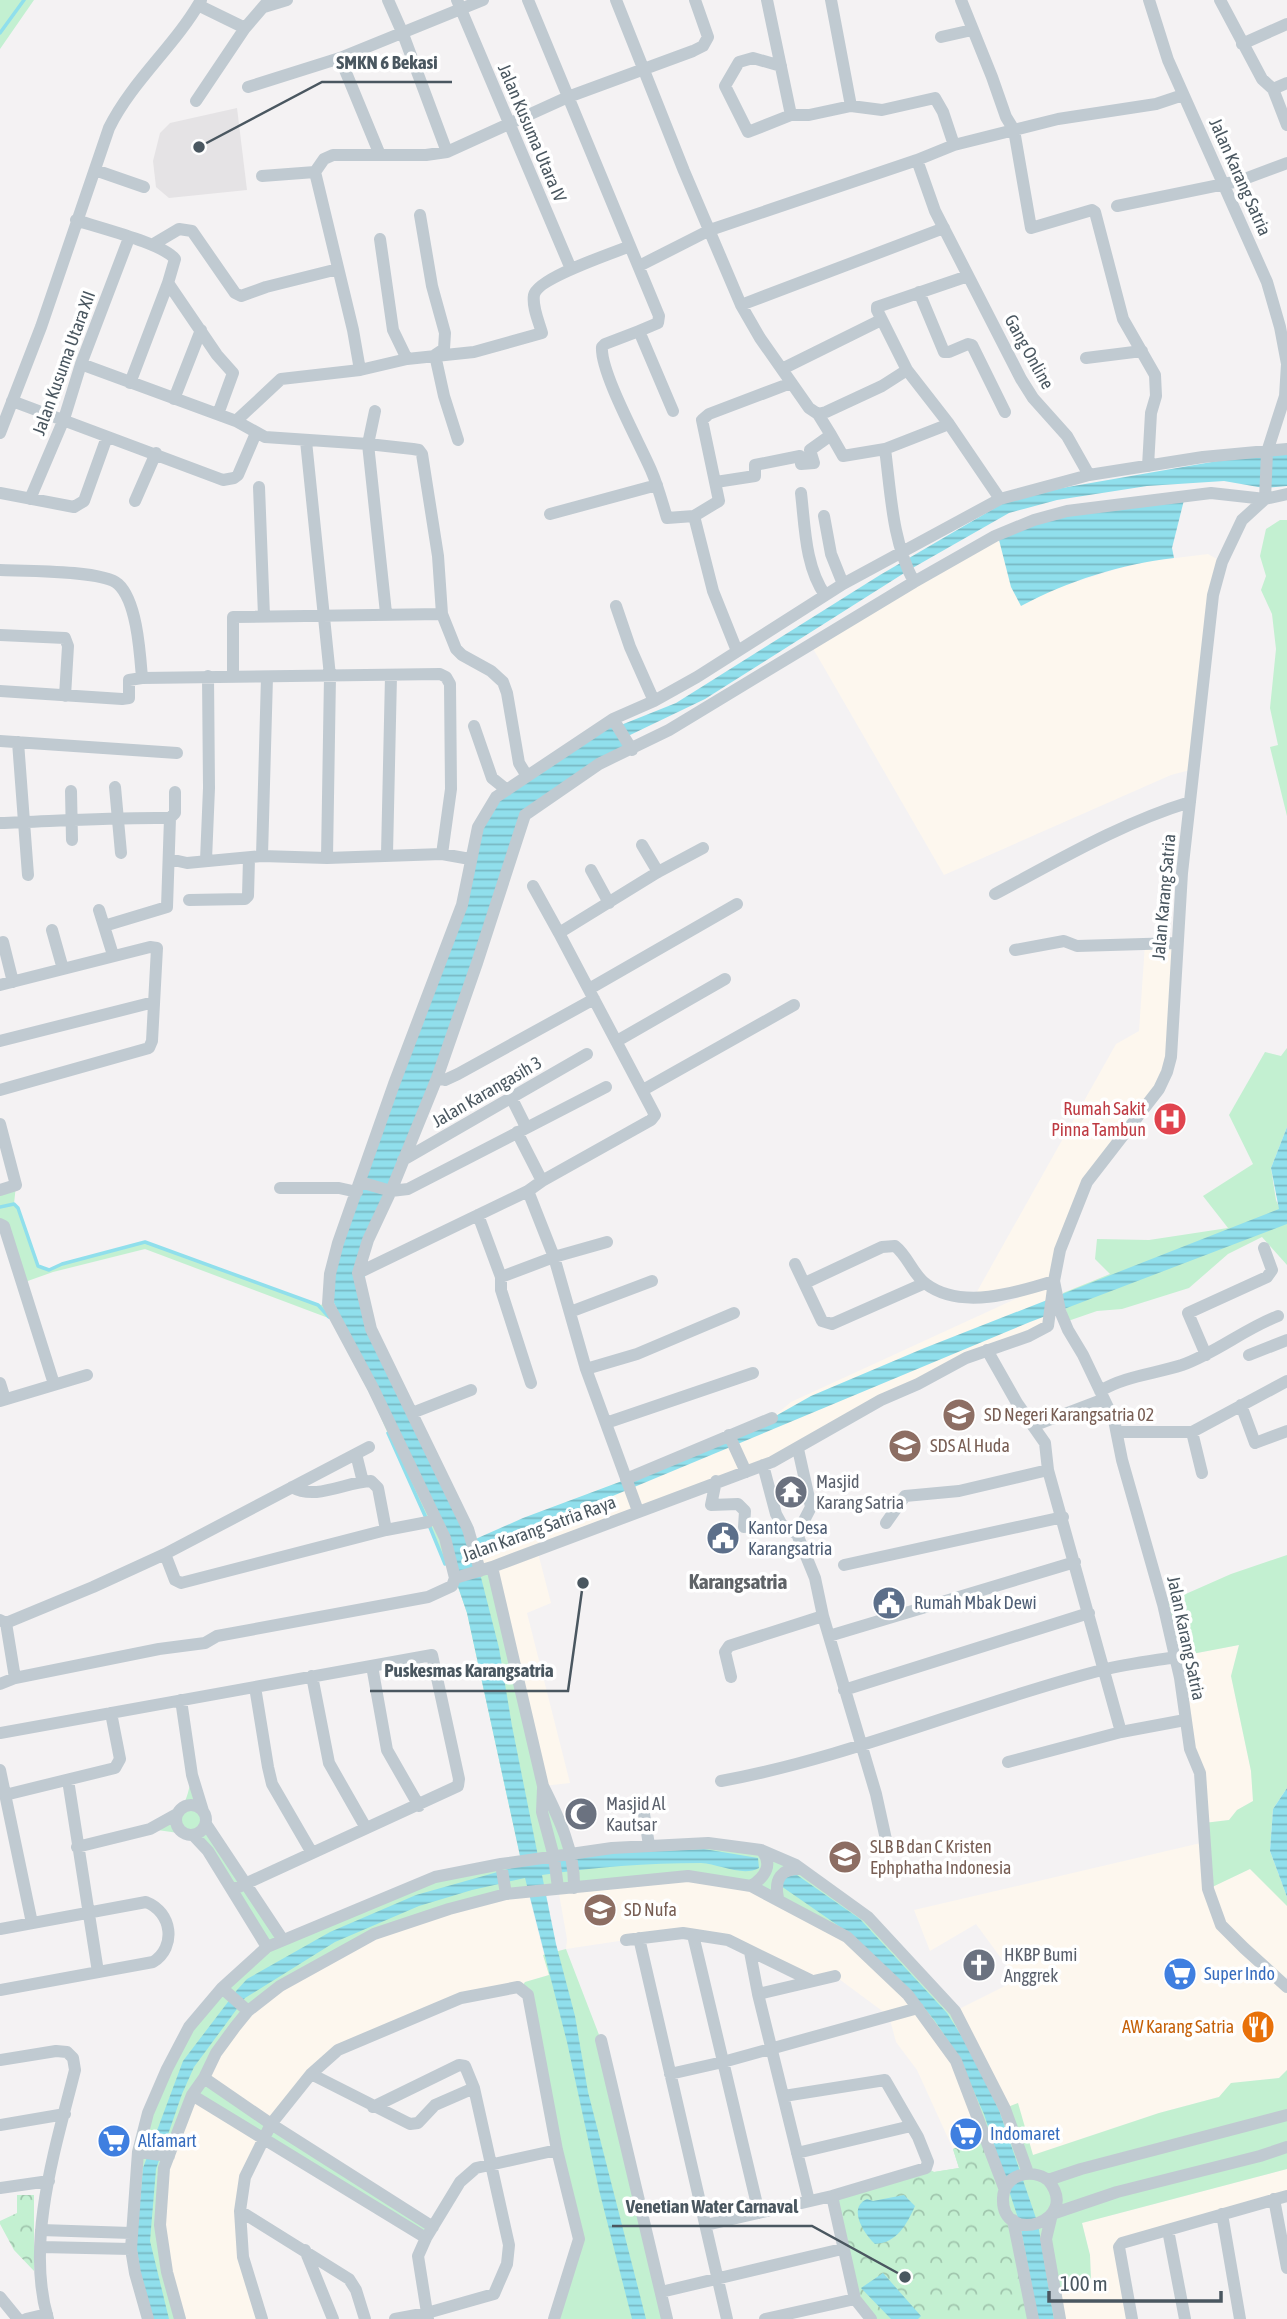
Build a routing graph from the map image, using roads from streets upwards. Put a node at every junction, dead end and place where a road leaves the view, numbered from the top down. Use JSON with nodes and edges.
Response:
{"nodes":[{"id":1,"x":287,"y":0,"type":"edge"},
{"id":2,"x":388,"y":0,"type":"edge"},
{"id":3,"x":484,"y":0,"type":"edge"},
{"id":4,"x":528,"y":0,"type":"edge"},
{"id":5,"x":616,"y":0,"type":"edge"},
{"id":6,"x":695,"y":0,"type":"edge"},
{"id":7,"x":767,"y":0,"type":"edge"},
{"id":8,"x":831,"y":0,"type":"edge"},
{"id":9,"x":961,"y":0,"type":"edge"},
{"id":10,"x":1149,"y":0,"type":"edge"},
{"id":11,"x":1220,"y":0,"type":"edge"},
{"id":12,"x":200,"y":3,"type":"edge"},
{"id":13,"x":266,"y":4,"type":"edge"},
{"id":14,"x":459,"y":5,"type":"edge"},
{"id":15,"x":1287,"y":24,"type":"edge"},
{"id":16,"x":245,"y":28,"type":"junction"},
{"id":17,"x":972,"y":30,"type":"junction"},
{"id":18,"x":404,"y":34,"type":"junction"},
{"id":19,"x":941,"y":37,"type":"dead end"},
{"id":20,"x":1242,"y":44,"type":"junction"},
{"id":21,"x":340,"y":58,"type":"junction"},
{"id":22,"x":781,"y":66,"type":"junction"},
{"id":23,"x":644,"y":69,"type":"junction"},
{"id":24,"x":1287,"y":83,"type":"edge"},
{"id":25,"x":247,"y":87,"type":"dead end"},
{"id":26,"x":1273,"y":89,"type":"junction"},
{"id":27,"x":1183,"y":95,"type":"junction"},
{"id":28,"x":568,"y":97,"type":"junction"},
{"id":29,"x":197,"y":101,"type":"dead end"},
{"id":30,"x":851,"y":106,"type":"junction"},
{"id":31,"x":791,"y":115,"type":"junction"},
{"id":32,"x":510,"y":124,"type":"junction"},
{"id":33,"x":1287,"y":125,"type":"edge"},
{"id":34,"x":1014,"y":130,"type":"junction"},
{"id":35,"x":954,"y":145,"type":"junction"},
{"id":36,"x":447,"y":152,"type":"junction"},
{"id":37,"x":380,"y":155,"type":"junction"},
{"id":38,"x":917,"y":160,"type":"junction"},
{"id":39,"x":1287,"y":163,"type":"edge"},
{"id":40,"x":95,"y":170,"type":"junction"},
{"id":41,"x":315,"y":172,"type":"junction"},
{"id":42,"x":262,"y":176,"type":"dead end"},
{"id":43,"x":1224,"y":183,"type":"junction"},
{"id":44,"x":144,"y":187,"type":"dead end"},
{"id":45,"x":1117,"y":206,"type":"dead end"},
{"id":46,"x":420,"y":215,"type":"dead end"},
{"id":47,"x":76,"y":220,"type":"junction"},
{"id":48,"x":944,"y":228,"type":"junction"},
{"id":49,"x":710,"y":230,"type":"junction"},
{"id":50,"x":130,"y":238,"type":"junction"},
{"id":51,"x":380,"y":239,"type":"dead end"},
{"id":52,"x":152,"y":245,"type":"junction"},
{"id":53,"x":630,"y":246,"type":"junction"},
{"id":54,"x":639,"y":266,"type":"junction"},
{"id":55,"x":338,"y":269,"type":"junction"},
{"id":56,"x":571,"y":269,"type":"junction"},
{"id":57,"x":968,"y":276,"type":"junction"},
{"id":58,"x":168,"y":283,"type":"junction"},
{"id":59,"x":919,"y":292,"type":"junction"},
{"id":60,"x":741,"y":305,"type":"junction"},
{"id":61,"x":881,"y":320,"type":"junction"},
{"id":62,"x":201,"y":330,"type":"junction"},
{"id":63,"x":639,"y":331,"type":"junction"},
{"id":64,"x":1142,"y":351,"type":"junction"},
{"id":65,"x":435,"y":355,"type":"junction"},
{"id":66,"x":1086,"y":358,"type":"dead end"},
{"id":67,"x":407,"y":359,"type":"junction"},
{"id":68,"x":81,"y":364,"type":"junction"},
{"id":69,"x":1287,"y":364,"type":"edge"},
{"id":70,"x":782,"y":369,"type":"junction"},
{"id":71,"x":360,"y":370,"type":"junction"},
{"id":72,"x":907,"y":370,"type":"junction"},
{"id":73,"x":130,"y":383,"type":"junction"},
{"id":74,"x":791,"y":383,"type":"junction"},
{"id":75,"x":174,"y":399,"type":"junction"},
{"id":76,"x":12,"y":401,"type":"junction"},
{"id":77,"x":375,"y":411,"type":"dead end"},
{"id":78,"x":673,"y":411,"type":"dead end"},
{"id":79,"x":1005,"y":412,"type":"dead end"},
{"id":80,"x":218,"y":414,"type":"junction"},
{"id":81,"x":818,"y":414,"type":"junction"},
{"id":82,"x":64,"y":419,"type":"junction"},
{"id":83,"x":236,"y":421,"type":"junction"},
{"id":84,"x":949,"y":424,"type":"junction"},
{"id":85,"x":0,"y":433,"type":"edge"},
{"id":86,"x":256,"y":433,"type":"junction"},
{"id":87,"x":831,"y":435,"type":"junction"},
{"id":88,"x":107,"y":437,"type":"junction"},
{"id":89,"x":458,"y":440,"type":"dead end"},
{"id":90,"x":306,"y":441,"type":"junction"},
{"id":91,"x":368,"y":444,"type":"junction"},
{"id":92,"x":885,"y":449,"type":"junction"},
{"id":93,"x":1287,"y":449,"type":"edge"},
{"id":94,"x":1268,"y":452,"type":"junction"},
{"id":95,"x":156,"y":453,"type":"junction"},
{"id":96,"x":1148,"y":466,"type":"junction"},
{"id":97,"x":1089,"y":475,"type":"junction"},
{"id":98,"x":716,"y":482,"type":"junction"},
{"id":99,"x":657,"y":485,"type":"junction"},
{"id":100,"x":259,"y":487,"type":"dead end"},
{"id":101,"x":0,"y":493,"type":"edge"},
{"id":102,"x":801,"y":493,"type":"dead end"},
{"id":103,"x":1287,"y":494,"type":"edge"},
{"id":104,"x":30,"y":499,"type":"junction"},
{"id":105,"x":1000,"y":499,"type":"junction"},
{"id":106,"x":1265,"y":499,"type":"junction"},
{"id":107,"x":135,"y":501,"type":"dead end"},
{"id":108,"x":550,"y":514,"type":"dead end"},
{"id":109,"x":694,"y":516,"type":"junction"},
{"id":110,"x":824,"y":516,"type":"dead end"},
{"id":111,"x":901,"y":552,"type":"junction"},
{"id":112,"x":0,"y":570,"type":"edge"},
{"id":113,"x":911,"y":578,"type":"junction"},
{"id":114,"x":843,"y":584,"type":"junction"},
{"id":115,"x":825,"y":595,"type":"junction"},
{"id":116,"x":616,"y":606,"type":"dead end"},
{"id":117,"x":386,"y":614,"type":"junction"},
{"id":118,"x":442,"y":614,"type":"junction"},
{"id":119,"x":264,"y":616,"type":"junction"},
{"id":120,"x":325,"y":616,"type":"junction"},
{"id":121,"x":0,"y":635,"type":"edge"},
{"id":122,"x":737,"y":651,"type":"junction"},
{"id":123,"x":233,"y":675,"type":"junction"},
{"id":124,"x":208,"y":676,"type":"junction"},
{"id":125,"x":330,"y":676,"type":"junction"},
{"id":126,"x":391,"y":676,"type":"junction"},
{"id":127,"x":267,"y":677,"type":"junction"},
{"id":128,"x":142,"y":678,"type":"junction"},
{"id":129,"x":0,"y":691,"type":"edge"},
{"id":130,"x":65,"y":696,"type":"junction"},
{"id":131,"x":654,"y":701,"type":"junction"},
{"id":132,"x":613,"y":719,"type":"junction"},
{"id":133,"x":474,"y":726,"type":"dead end"},
{"id":134,"x":0,"y":741,"type":"edge"},
{"id":135,"x":18,"y":743,"type":"junction"},
{"id":136,"x":632,"y":750,"type":"junction"},
{"id":137,"x":177,"y":753,"type":"dead end"},
{"id":138,"x":527,"y":776,"type":"junction"},
{"id":139,"x":115,"y":787,"type":"dead end"},
{"id":140,"x":507,"y":790,"type":"junction"},
{"id":141,"x":71,"y":791,"type":"dead end"},
{"id":142,"x":176,"y":792,"type":"dead end"},
{"id":143,"x":1190,"y":802,"type":"junction"},
{"id":144,"x":117,"y":817,"type":"junction"},
{"id":145,"x":170,"y":817,"type":"junction"},
{"id":146,"x":71,"y":821,"type":"junction"},
{"id":147,"x":23,"y":822,"type":"junction"},
{"id":148,"x":0,"y":823,"type":"edge"},
{"id":149,"x":72,"y":840,"type":"dead end"},
{"id":150,"x":642,"y":845,"type":"dead end"},
{"id":151,"x":703,"y":848,"type":"dead end"},
{"id":152,"x":121,"y":853,"type":"dead end"},
{"id":153,"x":387,"y":854,"type":"junction"},
{"id":154,"x":442,"y":854,"type":"junction"},
{"id":155,"x":255,"y":857,"type":"junction"},
{"id":156,"x":327,"y":858,"type":"junction"},
{"id":157,"x":169,"y":859,"type":"junction"},
{"id":158,"x":470,"y":859,"type":"junction"},
{"id":159,"x":206,"y":860,"type":"junction"},
{"id":160,"x":591,"y":870,"type":"dead end"},
{"id":161,"x":659,"y":872,"type":"junction"},
{"id":162,"x":29,"y":875,"type":"dead end"},
{"id":163,"x":533,"y":886,"type":"dead end"},
{"id":164,"x":995,"y":894,"type":"dead end"},
{"id":165,"x":189,"y":900,"type":"dead end"},
{"id":166,"x":609,"y":903,"type":"junction"},
{"id":167,"x":737,"y":904,"type":"dead end"},
{"id":168,"x":99,"y":910,"type":"dead end"},
{"id":169,"x":104,"y":926,"type":"junction"},
{"id":170,"x":51,"y":930,"type":"dead end"},
{"id":171,"x":559,"y":933,"type":"junction"},
{"id":172,"x":3,"y":942,"type":"dead end"},
{"id":173,"x":1177,"y":943,"type":"junction"},
{"id":174,"x":1015,"y":950,"type":"dead end"},
{"id":175,"x":113,"y":955,"type":"junction"},
{"id":176,"x":63,"y":969,"type":"junction"},
{"id":177,"x":726,"y":979,"type":"dead end"},
{"id":178,"x":13,"y":982,"type":"junction"},
{"id":179,"x":0,"y":985,"type":"edge"},
{"id":180,"x":592,"y":994,"type":"junction"},
{"id":181,"x":154,"y":1002,"type":"junction"},
{"id":182,"x":794,"y":1005,"type":"dead end"},
{"id":183,"x":0,"y":1041,"type":"edge"},
{"id":184,"x":617,"y":1041,"type":"junction"},
{"id":185,"x":587,"y":1054,"type":"dead end"},
{"id":186,"x":437,"y":1078,"type":"junction"},
{"id":187,"x":606,"y":1087,"type":"dead end"},
{"id":188,"x":0,"y":1090,"type":"edge"},
{"id":189,"x":643,"y":1090,"type":"junction"},
{"id":190,"x":512,"y":1099,"type":"junction"},
{"id":191,"x":0,"y":1124,"type":"edge"},
{"id":192,"x":522,"y":1129,"type":"junction"},
{"id":193,"x":3,"y":1146,"type":"edge"},
{"id":194,"x":403,"y":1160,"type":"junction"},
{"id":195,"x":542,"y":1181,"type":"junction"},
{"id":196,"x":359,"y":1187,"type":"junction"},
{"id":197,"x":281,"y":1188,"type":"dead end"},
{"id":198,"x":0,"y":1190,"type":"edge"},
{"id":199,"x":391,"y":1191,"type":"junction"},
{"id":200,"x":528,"y":1191,"type":"junction"},
{"id":201,"x":478,"y":1215,"type":"junction"},
{"id":202,"x":0,"y":1224,"type":"edge"},
{"id":203,"x":607,"y":1242,"type":"dead end"},
{"id":204,"x":1264,"y":1248,"type":"dead end"},
{"id":205,"x":554,"y":1257,"type":"junction"},
{"id":206,"x":795,"y":1264,"type":"dead end"},
{"id":207,"x":358,"y":1273,"type":"junction"},
{"id":208,"x":501,"y":1277,"type":"junction"},
{"id":209,"x":652,"y":1281,"type":"dead end"},
{"id":210,"x":1054,"y":1281,"type":"junction"},
{"id":211,"x":805,"y":1283,"type":"junction"},
{"id":212,"x":925,"y":1283,"type":"junction"},
{"id":213,"x":570,"y":1312,"type":"junction"},
{"id":214,"x":734,"y":1313,"type":"dead end"},
{"id":215,"x":1278,"y":1316,"type":"dead end"},
{"id":216,"x":1068,"y":1330,"type":"junction"},
{"id":217,"x":1287,"y":1340,"type":"edge"},
{"id":218,"x":987,"y":1350,"type":"junction"},
{"id":219,"x":1206,"y":1354,"type":"junction"},
{"id":220,"x":1249,"y":1355,"type":"dead end"},
{"id":221,"x":586,"y":1369,"type":"junction"},
{"id":222,"x":753,"y":1373,"type":"dead end"},
{"id":223,"x":87,"y":1375,"type":"dead end"},
{"id":224,"x":1287,"y":1381,"type":"edge"},
{"id":225,"x":0,"y":1383,"type":"edge"},
{"id":226,"x":531,"y":1383,"type":"dead end"},
{"id":227,"x":54,"y":1384,"type":"junction"},
{"id":228,"x":471,"y":1390,"type":"dead end"},
{"id":229,"x":1102,"y":1395,"type":"junction"},
{"id":230,"x":2,"y":1400,"type":"edge"},
{"id":231,"x":1241,"y":1405,"type":"junction"},
{"id":232,"x":412,"y":1413,"type":"junction"},
{"id":233,"x":772,"y":1418,"type":"dead end"},
{"id":234,"x":606,"y":1423,"type":"junction"},
{"id":235,"x":1034,"y":1426,"type":"junction"},
{"id":236,"x":1287,"y":1431,"type":"edge"},
{"id":237,"x":1117,"y":1432,"type":"junction"},
{"id":238,"x":1192,"y":1432,"type":"junction"},
{"id":239,"x":729,"y":1435,"type":"junction"},
{"id":240,"x":369,"y":1447,"type":"dead end"},
{"id":241,"x":798,"y":1449,"type":"junction"},
{"id":242,"x":356,"y":1454,"type":"junction"},
{"id":243,"x":763,"y":1465,"type":"junction"},
{"id":244,"x":1048,"y":1470,"type":"junction"},
{"id":245,"x":746,"y":1472,"type":"junction"},
{"id":246,"x":1202,"y":1473,"type":"dead end"},
{"id":247,"x":626,"y":1479,"type":"junction"},
{"id":248,"x":716,"y":1481,"type":"junction"},
{"id":249,"x":363,"y":1482,"type":"junction"},
{"id":250,"x":292,"y":1487,"type":"junction"},
{"id":251,"x":638,"y":1511,"type":"junction"},
{"id":252,"x":1063,"y":1517,"type":"junction"},
{"id":253,"x":428,"y":1522,"type":"dead end"},
{"id":254,"x":886,"y":1523,"type":"dead end"},
{"id":255,"x":744,"y":1527,"type":"dead end"},
{"id":256,"x":386,"y":1530,"type":"junction"},
{"id":257,"x":797,"y":1534,"type":"junction"},
{"id":258,"x":165,"y":1554,"type":"junction"},
{"id":259,"x":1075,"y":1562,"type":"junction"},
{"id":260,"x":844,"y":1565,"type":"dead end"},
{"id":261,"x":486,"y":1569,"type":"junction"},
{"id":262,"x":455,"y":1578,"type":"junction"},
{"id":263,"x":1089,"y":1613,"type":"junction"},
{"id":264,"x":823,"y":1616,"type":"junction"},
{"id":265,"x":3,"y":1622,"type":"edge"},
{"id":266,"x":829,"y":1636,"type":"junction"},
{"id":267,"x":1176,"y":1657,"type":"junction"},
{"id":268,"x":372,"y":1666,"type":"junction"},
{"id":269,"x":1103,"y":1670,"type":"junction"},
{"id":270,"x":312,"y":1676,"type":"junction"},
{"id":271,"x":731,"y":1677,"type":"dead end"},
{"id":272,"x":15,"y":1678,"type":"junction"},
{"id":273,"x":0,"y":1684,"type":"edge"},
{"id":274,"x":255,"y":1687,"type":"junction"},
{"id":275,"x":844,"y":1690,"type":"junction"},
{"id":276,"x":181,"y":1700,"type":"junction"},
{"id":277,"x":111,"y":1713,"type":"junction"},
{"id":278,"x":1185,"y":1720,"type":"junction"},
{"id":279,"x":1121,"y":1732,"type":"junction"},
{"id":280,"x":0,"y":1733,"type":"edge"},
{"id":281,"x":862,"y":1747,"type":"junction"},
{"id":282,"x":1008,"y":1762,"type":"dead end"},
{"id":283,"x":0,"y":1770,"type":"edge"},
{"id":284,"x":191,"y":1775,"type":"junction"},
{"id":285,"x":68,"y":1780,"type":"junction"},
{"id":286,"x":721,"y":1781,"type":"dead end"},
{"id":287,"x":543,"y":1786,"type":"junction"},
{"id":288,"x":5,"y":1795,"type":"junction"},
{"id":289,"x":419,"y":1806,"type":"junction"},
{"id":290,"x":180,"y":1811,"type":"junction"},
{"id":291,"x":644,"y":1814,"type":"dead end"},
{"id":292,"x":204,"y":1817,"type":"junction"},
{"id":293,"x":366,"y":1828,"type":"junction"},
{"id":294,"x":150,"y":1829,"type":"junction"},
{"id":295,"x":189,"y":1835,"type":"junction"},
{"id":296,"x":887,"y":1844,"type":"dead end"},
{"id":297,"x":649,"y":1845,"type":"junction"},
{"id":298,"x":77,"y":1847,"type":"junction"},
{"id":299,"x":761,"y":1850,"type":"junction"},
{"id":300,"x":312,"y":1853,"type":"junction"},
{"id":301,"x":572,"y":1857,"type":"junction"},
{"id":302,"x":554,"y":1860,"type":"junction"},
{"id":303,"x":501,"y":1867,"type":"junction"},
{"id":304,"x":802,"y":1869,"type":"junction"},
{"id":305,"x":574,"y":1882,"type":"junction"},
{"id":306,"x":558,"y":1883,"type":"junction"},
{"id":307,"x":247,"y":1884,"type":"junction"},
{"id":308,"x":751,"y":1886,"type":"junction"},
{"id":309,"x":232,"y":1890,"type":"junction"},
{"id":310,"x":506,"y":1894,"type":"junction"},
{"id":311,"x":778,"y":1898,"type":"junction"},
{"id":312,"x":88,"y":1911,"type":"junction"},
{"id":313,"x":32,"y":1923,"type":"junction"},
{"id":314,"x":0,"y":1929,"type":"edge"},
{"id":315,"x":693,"y":1935,"type":"junction"},
{"id":316,"x":283,"y":1940,"type":"junction"},
{"id":317,"x":267,"y":1947,"type":"junction"},
{"id":318,"x":750,"y":1952,"type":"junction"},
{"id":319,"x":98,"y":1972,"type":"junction"},
{"id":320,"x":835,"y":1976,"type":"dead end"},
{"id":321,"x":810,"y":1980,"type":"junction"},
{"id":322,"x":1285,"y":1982,"type":"edge"},
{"id":323,"x":0,"y":1990,"type":"edge"},
{"id":324,"x":226,"y":1991,"type":"junction"},
{"id":325,"x":758,"y":1994,"type":"junction"},
{"id":326,"x":918,"y":2008,"type":"junction"},
{"id":327,"x":245,"y":2009,"type":"junction"},
{"id":328,"x":601,"y":2040,"type":"dead end"},
{"id":329,"x":771,"y":2047,"type":"junction"},
{"id":330,"x":0,"y":2060,"type":"edge"},
{"id":331,"x":723,"y":2062,"type":"junction"},
{"id":332,"x":311,"y":2074,"type":"junction"},
{"id":333,"x":670,"y":2074,"type":"junction"},
{"id":334,"x":204,"y":2078,"type":"junction"},
{"id":335,"x":474,"y":2088,"type":"junction"},
{"id":336,"x":192,"y":2095,"type":"junction"},
{"id":337,"x":784,"y":2096,"type":"junction"},
{"id":338,"x":373,"y":2107,"type":"junction"},
{"id":339,"x":65,"y":2114,"type":"junction"},
{"id":340,"x":1286,"y":2116,"type":"edge"},
{"id":341,"x":271,"y":2124,"type":"junction"},
{"id":342,"x":0,"y":2125,"type":"edge"},
{"id":343,"x":911,"y":2126,"type":"junction"},
{"id":344,"x":264,"y":2137,"type":"junction"},
{"id":345,"x":1287,"y":2147,"type":"edge"},
{"id":346,"x":557,"y":2150,"type":"junction"},
{"id":347,"x":138,"y":2152,"type":"junction"},
{"id":348,"x":797,"y":2153,"type":"junction"},
{"id":349,"x":169,"y":2156,"type":"junction"},
{"id":350,"x":491,"y":2164,"type":"junction"},
{"id":351,"x":338,"y":2167,"type":"junction"},
{"id":352,"x":1028,"y":2173,"type":"junction"},
{"id":353,"x":330,"y":2178,"type":"junction"},
{"id":354,"x":1048,"y":2180,"type":"junction"},
{"id":355,"x":49,"y":2181,"type":"junction"},
{"id":356,"x":0,"y":2189,"type":"edge"},
{"id":357,"x":1005,"y":2190,"type":"junction"},
{"id":358,"x":832,"y":2196,"type":"junction"},
{"id":359,"x":1281,"y":2197,"type":"edge"},
{"id":360,"x":809,"y":2201,"type":"junction"},
{"id":361,"x":1068,"y":2207,"type":"junction"},
{"id":362,"x":240,"y":2211,"type":"junction"},
{"id":363,"x":759,"y":2213,"type":"junction"},
{"id":364,"x":1052,"y":2214,"type":"junction"},
{"id":365,"x":1222,"y":2214,"type":"junction"},
{"id":366,"x":1013,"y":2220,"type":"junction"},
{"id":367,"x":706,"y":2225,"type":"junction"},
{"id":368,"x":41,"y":2230,"type":"junction"},
{"id":369,"x":1168,"y":2230,"type":"junction"},
{"id":370,"x":429,"y":2232,"type":"junction"},
{"id":371,"x":131,"y":2233,"type":"junction"},
{"id":372,"x":1046,"y":2239,"type":"junction"},
{"id":373,"x":1018,"y":2240,"type":"junction"},
{"id":374,"x":41,"y":2247,"type":"junction"},
{"id":375,"x":131,"y":2249,"type":"junction"},
{"id":376,"x":305,"y":2249,"type":"junction"},
{"id":377,"x":842,"y":2249,"type":"junction"},
{"id":378,"x":1287,"y":2269,"type":"edge"},
{"id":379,"x":718,"y":2279,"type":"junction"},
{"id":380,"x":661,"y":2292,"type":"junction"},
{"id":381,"x":0,"y":2297,"type":"edge"},
{"id":382,"x":855,"y":2299,"type":"junction"},
{"id":383,"x":832,"y":2305,"type":"junction"},
{"id":384,"x":427,"y":2316,"type":"edge"},
{"id":385,"x":48,"y":2317,"type":"edge"},
{"id":386,"x":781,"y":2317,"type":"edge"},
{"id":387,"x":18,"y":2319,"type":"edge"},
{"id":388,"x":26,"y":2319,"type":"edge"},
{"id":389,"x":148,"y":2319,"type":"edge"},
{"id":390,"x":180,"y":2319,"type":"edge"},
{"id":391,"x":262,"y":2319,"type":"edge"},
{"id":392,"x":332,"y":2319,"type":"edge"},
{"id":393,"x":365,"y":2319,"type":"edge"},
{"id":394,"x":395,"y":2319,"type":"edge"},
{"id":395,"x":554,"y":2319,"type":"edge"},
{"id":396,"x":667,"y":2319,"type":"edge"},
{"id":397,"x":727,"y":2319,"type":"edge"},
{"id":398,"x":765,"y":2319,"type":"edge"},
{"id":399,"x":835,"y":2319,"type":"edge"},
{"id":400,"x":871,"y":2319,"type":"edge"},
{"id":401,"x":1033,"y":2319,"type":"edge"},
{"id":402,"x":1060,"y":2319,"type":"edge"},
{"id":403,"x":1132,"y":2319,"type":"edge"},
{"id":404,"x":1185,"y":2319,"type":"edge"},
{"id":405,"x":1240,"y":2319,"type":"edge"}],
"edges":[{"from":1,"to":13,"type":"street"},
{"from":2,"to":18,"type":"street"},
{"from":3,"to":14,"type":"street"},
{"from":4,"to":28,"type":"street"},
{"from":5,"to":23,"type":"street"},
{"from":6,"to":23,"type":"street"},
{"from":7,"to":22,"type":"street"},
{"from":8,"to":30,"type":"street"},
{"from":9,"to":17,"type":"street"},
{"from":10,"to":27,"type":"street","name":"Jalan Karang Satria"},
{"from":11,"to":20,"type":"street"},
{"from":12,"to":16,"type":"street"},
{"from":12,"to":40,"type":"street"},
{"from":13,"to":16,"type":"street"},
{"from":14,"to":18,"type":"street"},
{"from":14,"to":32,"type":"street","name":"Jalan Kusuma Utara IV"},
{"from":15,"to":20,"type":"street"},
{"from":16,"to":29,"type":"street"},
{"from":17,"to":19,"type":"street"},
{"from":17,"to":34,"type":"street"},
{"from":18,"to":21,"type":"street"},
{"from":18,"to":36,"type":"street"},
{"from":20,"to":26,"type":"street"},
{"from":21,"to":25,"type":"street"},
{"from":21,"to":37,"type":"street"},
{"from":22,"to":31,"type":"street"},
{"from":22,"to":31,"type":"street"},
{"from":23,"to":28,"type":"street"},
{"from":23,"to":49,"type":"street"},
{"from":24,"to":26,"type":"street"},
{"from":26,"to":33,"type":"street"},
{"from":27,"to":34,"type":"street"},
{"from":27,"to":43,"type":"street","name":"Jalan Karang Satria"},
{"from":28,"to":32,"type":"street"},
{"from":28,"to":53,"type":"street"},
{"from":30,"to":31,"type":"street"},
{"from":30,"to":35,"type":"street"},
{"from":32,"to":36,"type":"street"},
{"from":32,"to":56,"type":"street","name":"Jalan Kusuma Utara IV"},
{"from":34,"to":35,"type":"street"},
{"from":34,"to":64,"type":"street"},
{"from":35,"to":38,"type":"street"},
{"from":36,"to":37,"type":"street"},
{"from":37,"to":41,"type":"street"},
{"from":38,"to":48,"type":"street","name":"Gang Online"},
{"from":38,"to":49,"type":"street"},
{"from":39,"to":43,"type":"street"},
{"from":40,"to":44,"type":"street"},
{"from":40,"to":47,"type":"street"},
{"from":41,"to":42,"type":"street"},
{"from":41,"to":55,"type":"street"},
{"from":43,"to":45,"type":"street"},
{"from":43,"to":69,"type":"street","name":"Jalan Karang Satria"},
{"from":46,"to":65,"type":"street"},
{"from":47,"to":50,"type":"street"},
{"from":47,"to":76,"type":"street"},
{"from":48,"to":57,"type":"street","name":"Gang Online"},
{"from":48,"to":60,"type":"street"},
{"from":49,"to":54,"type":"street"},
{"from":49,"to":60,"type":"street"},
{"from":50,"to":52,"type":"street"},
{"from":50,"to":68,"type":"street","name":"Jalan Kusuma Utara XII"},
{"from":51,"to":67,"type":"street"},
{"from":52,"to":55,"type":"street"},
{"from":52,"to":58,"type":"street"},
{"from":53,"to":54,"type":"street"},
{"from":53,"to":56,"type":"street"},
{"from":54,"to":63,"type":"street"},
{"from":55,"to":71,"type":"street"},
{"from":56,"to":65,"type":"street"},
{"from":57,"to":59,"type":"street"},
{"from":57,"to":97,"type":"street","name":"Gang Online"},
{"from":58,"to":62,"type":"street"},
{"from":58,"to":73,"type":"street"},
{"from":59,"to":61,"type":"street"},
{"from":59,"to":79,"type":"street"},
{"from":60,"to":70,"type":"street"},
{"from":61,"to":70,"type":"street"},
{"from":61,"to":72,"type":"street"},
{"from":62,"to":75,"type":"street"},
{"from":62,"to":80,"type":"street"},
{"from":63,"to":78,"type":"street"},
{"from":63,"to":99,"type":"street"},
{"from":64,"to":66,"type":"street"},
{"from":64,"to":96,"type":"street"},
{"from":65,"to":67,"type":"street"},
{"from":65,"to":89,"type":"street"},
{"from":67,"to":71,"type":"street"},
{"from":68,"to":73,"type":"street"},
{"from":68,"to":82,"type":"street","name":"Jalan Kusuma Utara XII"},
{"from":69,"to":94,"type":"street","name":"Jalan Karang Satria"},
{"from":70,"to":74,"type":"street"},
{"from":71,"to":83,"type":"street"},
{"from":72,"to":81,"type":"street"},
{"from":72,"to":84,"type":"street"},
{"from":73,"to":75,"type":"street"},
{"from":74,"to":81,"type":"street"},
{"from":74,"to":98,"type":"street"},
{"from":75,"to":80,"type":"street"},
{"from":76,"to":82,"type":"street"},
{"from":76,"to":85,"type":"street"},
{"from":77,"to":91,"type":"street"},
{"from":80,"to":83,"type":"street"},
{"from":81,"to":87,"type":"street"},
{"from":82,"to":88,"type":"street"},
{"from":82,"to":104,"type":"street","name":"Jalan Kusuma Utara XII"},
{"from":83,"to":86,"type":"street"},
{"from":84,"to":92,"type":"street"},
{"from":84,"to":105,"type":"street"},
{"from":86,"to":90,"type":"street"},
{"from":86,"to":95,"type":"street"},
{"from":87,"to":92,"type":"street"},
{"from":87,"to":98,"type":"street"},
{"from":88,"to":95,"type":"street"},
{"from":88,"to":104,"type":"street"},
{"from":90,"to":91,"type":"street"},
{"from":90,"to":120,"type":"street"},
{"from":91,"to":117,"type":"street"},
{"from":91,"to":118,"type":"street"},
{"from":92,"to":111,"type":"street"},
{"from":93,"to":94,"type":"street"},
{"from":94,"to":96,"type":"street"},
{"from":94,"to":106,"type":"street","name":"Jalan Karang Satria"},
{"from":95,"to":107,"type":"street"},
{"from":96,"to":97,"type":"street"},
{"from":97,"to":105,"type":"street"},
{"from":98,"to":109,"type":"street"},
{"from":99,"to":108,"type":"street"},
{"from":99,"to":109,"type":"street"},
{"from":100,"to":119,"type":"street"},
{"from":101,"to":104,"type":"street"},
{"from":102,"to":115,"type":"street"},
{"from":103,"to":106,"type":"street"},
{"from":105,"to":111,"type":"street"},
{"from":106,"to":113,"type":"street"},
{"from":106,"to":143,"type":"street","name":"Jalan Karang Satria"},
{"from":109,"to":122,"type":"street"},
{"from":110,"to":114,"type":"street"},
{"from":111,"to":113,"type":"street"},
{"from":111,"to":114,"type":"street"},
{"from":112,"to":128,"type":"street"},
{"from":113,"to":136,"type":"street"},
{"from":114,"to":115,"type":"street"},
{"from":115,"to":122,"type":"street"},
{"from":116,"to":131,"type":"street"},
{"from":117,"to":118,"type":"street"},
{"from":117,"to":120,"type":"street"},
{"from":118,"to":138,"type":"street"},
{"from":119,"to":120,"type":"street"},
{"from":119,"to":123,"type":"street"},
{"from":120,"to":125,"type":"street"},
{"from":121,"to":130,"type":"street"},
{"from":122,"to":131,"type":"street"},
{"from":123,"to":124,"type":"street"},
{"from":123,"to":127,"type":"street"},
{"from":124,"to":128,"type":"street"},
{"from":124,"to":159,"type":"street"},
{"from":125,"to":126,"type":"street"},
{"from":125,"to":127,"type":"street"},
{"from":125,"to":156,"type":"street"},
{"from":126,"to":153,"type":"street"},
{"from":126,"to":154,"type":"street"},
{"from":127,"to":155,"type":"street"},
{"from":128,"to":130,"type":"street"},
{"from":129,"to":130,"type":"street"},
{"from":131,"to":132,"type":"street"},
{"from":132,"to":136,"type":"street"},
{"from":132,"to":138,"type":"street"},
{"from":133,"to":140,"type":"street"},
{"from":134,"to":135,"type":"street"},
{"from":135,"to":137,"type":"street"},
{"from":135,"to":147,"type":"street"},
{"from":136,"to":186,"type":"street"},
{"from":138,"to":140,"type":"street"},
{"from":139,"to":144,"type":"street"},
{"from":140,"to":158,"type":"street"},
{"from":141,"to":146,"type":"street"},
{"from":142,"to":145,"type":"street"},
{"from":143,"to":164,"type":"street"},
{"from":143,"to":173,"type":"street","name":"Jalan Karang Satria"},
{"from":144,"to":145,"type":"street"},
{"from":144,"to":146,"type":"street"},
{"from":144,"to":152,"type":"street"},
{"from":145,"to":157,"type":"street"},
{"from":146,"to":147,"type":"street"},
{"from":146,"to":149,"type":"street"},
{"from":147,"to":148,"type":"street"},
{"from":147,"to":162,"type":"street"},
{"from":150,"to":161,"type":"street"},
{"from":151,"to":161,"type":"street"},
{"from":153,"to":154,"type":"street"},
{"from":153,"to":156,"type":"street"},
{"from":154,"to":158,"type":"street"},
{"from":155,"to":156,"type":"street"},
{"from":155,"to":159,"type":"street"},
{"from":155,"to":165,"type":"street"},
{"from":157,"to":159,"type":"street"},
{"from":157,"to":169,"type":"street"},
{"from":158,"to":196,"type":"street"},
{"from":160,"to":166,"type":"street"},
{"from":161,"to":166,"type":"street"},
{"from":163,"to":171,"type":"street"},
{"from":166,"to":171,"type":"street"},
{"from":167,"to":180,"type":"street"},
{"from":168,"to":169,"type":"street"},
{"from":169,"to":175,"type":"street"},
{"from":170,"to":176,"type":"street"},
{"from":171,"to":180,"type":"street"},
{"from":172,"to":178,"type":"street"},
{"from":173,"to":174,"type":"street"},
{"from":173,"to":210,"type":"street","name":"Jalan Karang Satria"},
{"from":175,"to":176,"type":"street"},
{"from":175,"to":181,"type":"street"},
{"from":176,"to":178,"type":"street"},
{"from":177,"to":184,"type":"street"},
{"from":178,"to":179,"type":"street"},
{"from":180,"to":184,"type":"street"},
{"from":180,"to":186,"type":"street"},
{"from":181,"to":183,"type":"street"},
{"from":181,"to":188,"type":"street"},
{"from":182,"to":189,"type":"street"},
{"from":184,"to":189,"type":"street"},
{"from":185,"to":190,"type":"street","name":"Jalan Karangasih 3"},
{"from":186,"to":194,"type":"street"},
{"from":187,"to":192,"type":"street"},
{"from":189,"to":195,"type":"street"},
{"from":190,"to":192,"type":"street"},
{"from":190,"to":194,"type":"street","name":"Jalan Karangasih 3"},
{"from":191,"to":193,"type":"street"},
{"from":192,"to":195,"type":"street"},
{"from":192,"to":199,"type":"street"},
{"from":193,"to":198,"type":"street"},
{"from":194,"to":199,"type":"street"},
{"from":195,"to":200,"type":"street"},
{"from":196,"to":197,"type":"street"},
{"from":196,"to":199,"type":"street"},
{"from":196,"to":262,"type":"street"},
{"from":199,"to":207,"type":"street"},
{"from":200,"to":201,"type":"street"},
{"from":200,"to":205,"type":"street"},
{"from":201,"to":207,"type":"street"},
{"from":201,"to":208,"type":"street"},
{"from":202,"to":227,"type":"street"},
{"from":203,"to":205,"type":"street"},
{"from":204,"to":219,"type":"street"},
{"from":205,"to":208,"type":"street"},
{"from":205,"to":213,"type":"street"},
{"from":206,"to":211,"type":"street"},
{"from":207,"to":232,"type":"street"},
{"from":208,"to":226,"type":"street"},
{"from":209,"to":213,"type":"street"},
{"from":210,"to":212,"type":"street"},
{"from":210,"to":216,"type":"street","name":"Jalan Karang Satria"},
{"from":210,"to":218,"type":"street"},
{"from":211,"to":212,"type":"street"},
{"from":211,"to":212,"type":"street"},
{"from":213,"to":221,"type":"street"},
{"from":214,"to":221,"type":"street"},
{"from":215,"to":219,"type":"street"},
{"from":216,"to":218,"type":"street"},
{"from":216,"to":229,"type":"street","name":"Jalan Karang Satria"},
{"from":217,"to":220,"type":"street"},
{"from":218,"to":235,"type":"street"},
{"from":218,"to":241,"type":"street","name":"Jalan Karang Satria Raya"},
{"from":219,"to":229,"type":"street"},
{"from":221,"to":234,"type":"street"},
{"from":222,"to":234,"type":"street"},
{"from":223,"to":227,"type":"street"},
{"from":224,"to":231,"type":"street"},
{"from":225,"to":230,"type":"street"},
{"from":227,"to":230,"type":"street"},
{"from":228,"to":232,"type":"street"},
{"from":229,"to":235,"type":"street"},
{"from":229,"to":237,"type":"street","name":"Jalan Karang Satria"},
{"from":231,"to":236,"type":"street"},
{"from":231,"to":238,"type":"street"},
{"from":232,"to":261,"type":"street"},
{"from":233,"to":239,"type":"street"},
{"from":234,"to":247,"type":"street"},
{"from":235,"to":244,"type":"street"},
{"from":237,"to":238,"type":"street"},
{"from":237,"to":267,"type":"street","name":"Jalan Karang Satria"},
{"from":238,"to":246,"type":"street"},
{"from":239,"to":245,"type":"street"},
{"from":239,"to":247,"type":"street"},
{"from":240,"to":242,"type":"street"},
{"from":241,"to":243,"type":"street","name":"Jalan Karang Satria Raya"},
{"from":241,"to":257,"type":"street"},
{"from":242,"to":249,"type":"street"},
{"from":242,"to":250,"type":"street"},
{"from":243,"to":245,"type":"street","name":"Jalan Karang Satria Raya"},
{"from":243,"to":257,"type":"street"},
{"from":244,"to":252,"type":"street"},
{"from":244,"to":254,"type":"street"},
{"from":245,"to":248,"type":"street","name":"Jalan Karang Satria Raya"},
{"from":247,"to":251,"type":"street"},
{"from":248,"to":251,"type":"street","name":"Jalan Karang Satria Raya"},
{"from":248,"to":255,"type":"street"},
{"from":249,"to":250,"type":"street"},
{"from":249,"to":256,"type":"street"},
{"from":250,"to":258,"type":"street"},
{"from":251,"to":261,"type":"street","name":"Jalan Karang Satria Raya"},
{"from":252,"to":259,"type":"street"},
{"from":252,"to":260,"type":"street"},
{"from":253,"to":256,"type":"street"},
{"from":256,"to":258,"type":"street"},
{"from":257,"to":264,"type":"street"},
{"from":258,"to":265,"type":"street"},
{"from":259,"to":263,"type":"street"},
{"from":259,"to":266,"type":"street"},
{"from":261,"to":262,"type":"street","name":"Jalan Karang Satria Raya"},
{"from":261,"to":287,"type":"street"},
{"from":262,"to":272,"type":"street","name":"Jalan Karang Satria Raya"},
{"from":263,"to":269,"type":"street"},
{"from":263,"to":275,"type":"street"},
{"from":264,"to":266,"type":"street"},
{"from":264,"to":271,"type":"street"},
{"from":265,"to":272,"type":"street"},
{"from":266,"to":275,"type":"street"},
{"from":267,"to":269,"type":"street"},
{"from":267,"to":278,"type":"street","name":"Jalan Karang Satria"},
{"from":268,"to":270,"type":"street"},
{"from":268,"to":289,"type":"street"},
{"from":268,"to":289,"type":"street"},
{"from":269,"to":279,"type":"street"},
{"from":269,"to":281,"type":"street"},
{"from":270,"to":274,"type":"street"},
{"from":270,"to":293,"type":"street"},
{"from":272,"to":273,"type":"street","name":"Jalan Karang Satria Raya"},
{"from":274,"to":276,"type":"street"},
{"from":274,"to":300,"type":"street"},
{"from":275,"to":281,"type":"street"},
{"from":276,"to":277,"type":"street"},
{"from":276,"to":284,"type":"street"},
{"from":277,"to":280,"type":"street"},
{"from":277,"to":285,"type":"street"},
{"from":278,"to":279,"type":"street"},
{"from":278,"to":322,"type":"street","name":"Jalan Karang Satria"},
{"from":279,"to":282,"type":"street"},
{"from":281,"to":286,"type":"street"},
{"from":281,"to":296,"type":"street"},
{"from":283,"to":288,"type":"street"},
{"from":284,"to":290,"type":"street"},
{"from":284,"to":292,"type":"street"},
{"from":285,"to":288,"type":"street"},
{"from":285,"to":298,"type":"street"},
{"from":287,"to":301,"type":"street"},
{"from":287,"to":302,"type":"street"},
{"from":288,"to":313,"type":"street"},
{"from":289,"to":293,"type":"street"},
{"from":290,"to":292,"type":"street"},
{"from":290,"to":294,"type":"street"},
{"from":290,"to":295,"type":"street"},
{"from":291,"to":297,"type":"street"},
{"from":292,"to":295,"type":"street"},
{"from":292,"to":307,"type":"street"},
{"from":293,"to":300,"type":"street"},
{"from":294,"to":295,"type":"street"},
{"from":294,"to":298,"type":"street"},
{"from":295,"to":309,"type":"street"},
{"from":297,"to":299,"type":"street"},
{"from":297,"to":301,"type":"street"},
{"from":298,"to":312,"type":"street"},
{"from":299,"to":304,"type":"street"},
{"from":299,"to":308,"type":"street"},
{"from":300,"to":307,"type":"street"},
{"from":301,"to":302,"type":"street"},
{"from":301,"to":305,"type":"street"},
{"from":302,"to":303,"type":"street"},
{"from":302,"to":306,"type":"street"},
{"from":303,"to":310,"type":"street"},
{"from":303,"to":316,"type":"street"},
{"from":304,"to":311,"type":"street"},
{"from":304,"to":352,"type":"street"},
{"from":305,"to":306,"type":"street"},
{"from":305,"to":308,"type":"street"},
{"from":306,"to":310,"type":"street"},
{"from":307,"to":309,"type":"street"},
{"from":307,"to":316,"type":"street"},
{"from":308,"to":311,"type":"street"},
{"from":309,"to":317,"type":"street"},
{"from":310,"to":327,"type":"street"},
{"from":311,"to":326,"type":"street"},
{"from":312,"to":313,"type":"street"},
{"from":312,"to":319,"type":"street"},
{"from":312,"to":319,"type":"street"},
{"from":313,"to":314,"type":"street"},
{"from":315,"to":318,"type":"street"},
{"from":315,"to":331,"type":"street"},
{"from":315,"to":333,"type":"street"},
{"from":316,"to":317,"type":"street"},
{"from":317,"to":324,"type":"street"},
{"from":318,"to":321,"type":"street"},
{"from":318,"to":325,"type":"street"},
{"from":319,"to":323,"type":"street"},
{"from":320,"to":321,"type":"street"},
{"from":321,"to":325,"type":"street"},
{"from":324,"to":327,"type":"street"},
{"from":324,"to":347,"type":"street"},
{"from":325,"to":329,"type":"street"},
{"from":326,"to":329,"type":"street"},
{"from":326,"to":357,"type":"street"},
{"from":327,"to":334,"type":"street"},
{"from":328,"to":380,"type":"street"},
{"from":329,"to":331,"type":"street"},
{"from":329,"to":337,"type":"street"},
{"from":330,"to":339,"type":"street"},
{"from":331,"to":333,"type":"street"},
{"from":331,"to":363,"type":"street"},
{"from":332,"to":338,"type":"street"},
{"from":332,"to":341,"type":"street"},
{"from":332,"to":346,"type":"street"},
{"from":333,"to":367,"type":"street"},
{"from":334,"to":336,"type":"street"},
{"from":334,"to":341,"type":"street"},
{"from":335,"to":338,"type":"street"},
{"from":335,"to":338,"type":"street"},
{"from":335,"to":350,"type":"street"},
{"from":336,"to":344,"type":"street"},
{"from":336,"to":349,"type":"street"},
{"from":337,"to":343,"type":"street"},
{"from":337,"to":348,"type":"street"},
{"from":339,"to":342,"type":"street"},
{"from":339,"to":355,"type":"street"},
{"from":340,"to":354,"type":"street"},
{"from":341,"to":344,"type":"street"},
{"from":341,"to":351,"type":"street"},
{"from":343,"to":348,"type":"street"},
{"from":343,"to":358,"type":"street"},
{"from":344,"to":353,"type":"street"},
{"from":344,"to":362,"type":"street"},
{"from":345,"to":361,"type":"street"},
{"from":346,"to":350,"type":"street"},
{"from":346,"to":395,"type":"street"},
{"from":347,"to":349,"type":"street"},
{"from":347,"to":371,"type":"street"},
{"from":348,"to":360,"type":"street"},
{"from":349,"to":390,"type":"street"},
{"from":350,"to":370,"type":"street"},
{"from":350,"to":384,"type":"street"},
{"from":351,"to":353,"type":"street"},
{"from":351,"to":370,"type":"street"},
{"from":352,"to":354,"type":"street"},
{"from":352,"to":357,"type":"street"},
{"from":353,"to":370,"type":"street"},
{"from":354,"to":364,"type":"street"},
{"from":355,"to":356,"type":"street"},
{"from":355,"to":368,"type":"street"},
{"from":357,"to":366,"type":"street"},
{"from":358,"to":360,"type":"street"},
{"from":358,"to":377,"type":"street"},
{"from":359,"to":365,"type":"street"},
{"from":359,"to":378,"type":"street"},
{"from":360,"to":363,"type":"street"},
{"from":361,"to":364,"type":"street"},
{"from":361,"to":372,"type":"street"},
{"from":362,"to":376,"type":"street"},
{"from":362,"to":391,"type":"street"},
{"from":363,"to":367,"type":"street"},
{"from":364,"to":366,"type":"street"},
{"from":364,"to":372,"type":"street"},
{"from":365,"to":369,"type":"street"},
{"from":365,"to":405,"type":"street"},
{"from":366,"to":373,"type":"street"},
{"from":367,"to":379,"type":"street"},
{"from":368,"to":371,"type":"street"},
{"from":368,"to":374,"type":"street"},
{"from":369,"to":403,"type":"street"},
{"from":369,"to":404,"type":"street"},
{"from":370,"to":384,"type":"street"},
{"from":371,"to":375,"type":"street"},
{"from":372,"to":373,"type":"street"},
{"from":372,"to":402,"type":"street"},
{"from":373,"to":401,"type":"street"},
{"from":374,"to":375,"type":"street"},
{"from":374,"to":385,"type":"street"},
{"from":375,"to":389,"type":"street"},
{"from":376,"to":392,"type":"street"},
{"from":376,"to":393,"type":"street"},
{"from":377,"to":379,"type":"street"},
{"from":377,"to":382,"type":"street"},
{"from":379,"to":380,"type":"street"},
{"from":379,"to":397,"type":"street"},
{"from":380,"to":396,"type":"street"},
{"from":381,"to":387,"type":"street"},
{"from":382,"to":383,"type":"street"},
{"from":382,"to":400,"type":"street"},
{"from":383,"to":386,"type":"street"},
{"from":383,"to":399,"type":"street"},
{"from":384,"to":394,"type":"street"},
{"from":385,"to":388,"type":"street"},
{"from":386,"to":398,"type":"street"}]}
